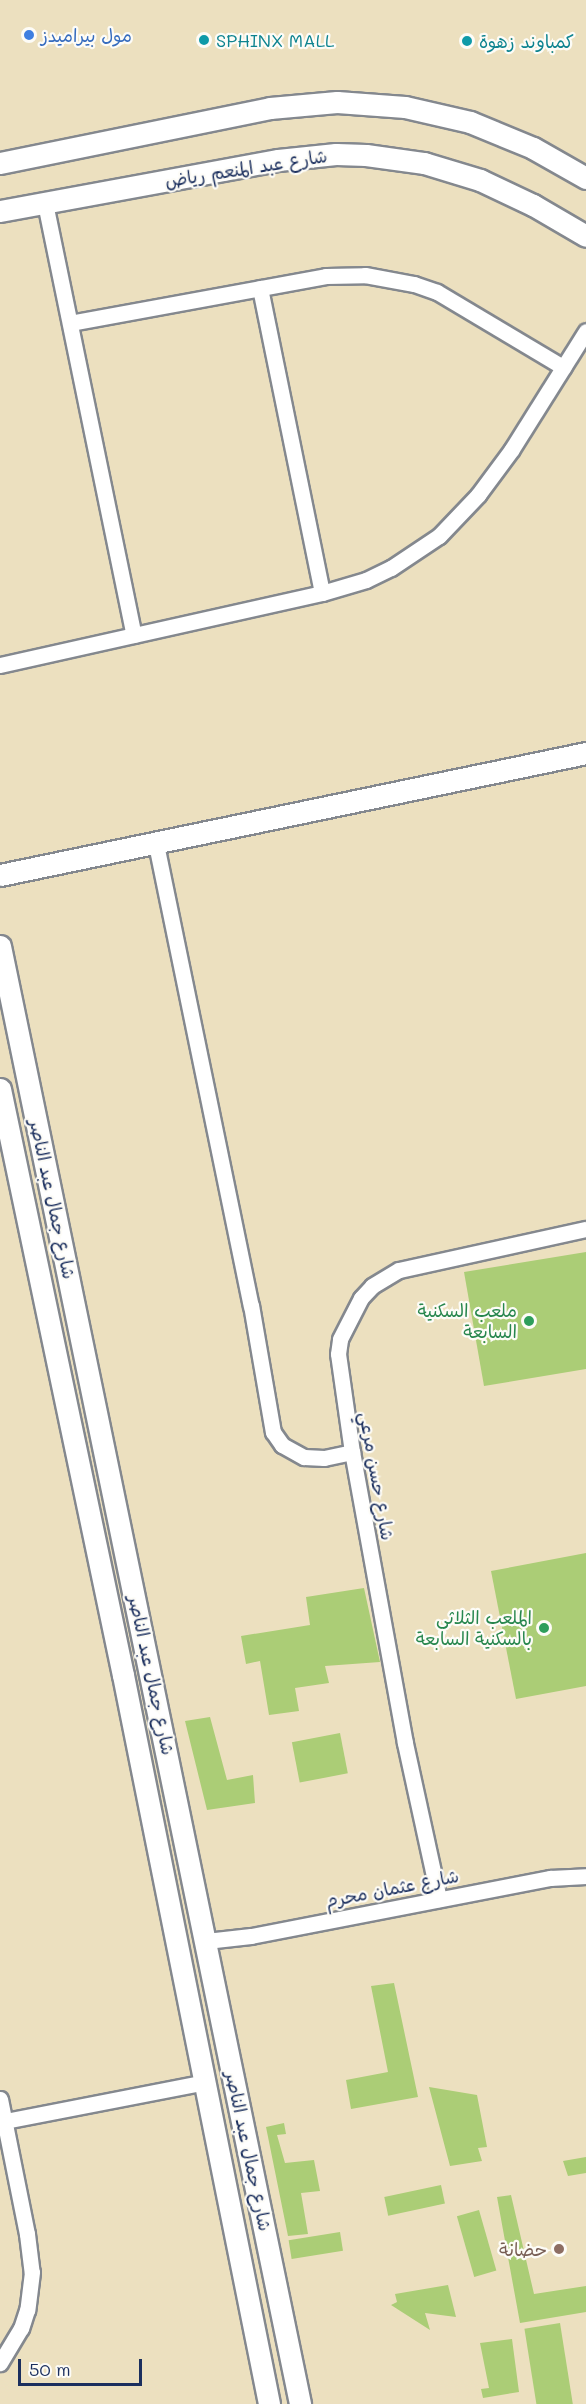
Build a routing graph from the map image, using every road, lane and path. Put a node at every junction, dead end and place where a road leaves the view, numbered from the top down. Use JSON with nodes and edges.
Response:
{"nodes":[{"id":1,"x":0,"y":163,"type":"edge"},
{"id":2,"x":586,"y":178,"type":"edge"},
{"id":3,"x":45,"y":203,"type":"junction"},
{"id":4,"x":0,"y":212,"type":"edge"},
{"id":5,"x":586,"y":236,"type":"edge"},
{"id":6,"x":260,"y":288,"type":"junction"},
{"id":7,"x":70,"y":323,"type":"junction"},
{"id":8,"x":586,"y":331,"type":"edge"},
{"id":9,"x":563,"y":367,"type":"junction"},
{"id":10,"x":322,"y":593,"type":"junction"},
{"id":11,"x":134,"y":635,"type":"junction"},
{"id":12,"x":0,"y":664,"type":"edge"},
{"id":13,"x":586,"y":753,"type":"edge"},
{"id":14,"x":156,"y":844,"type":"junction"},
{"id":15,"x":0,"y":875,"type":"edge"},
{"id":16,"x":0,"y":946,"type":"edge"},
{"id":17,"x":0,"y":1089,"type":"edge"},
{"id":18,"x":586,"y":1229,"type":"edge"},
{"id":19,"x":352,"y":1452,"type":"junction"},
{"id":20,"x":151,"y":1671,"type":"junction"},
{"id":21,"x":123,"y":1675,"type":"junction"},
{"id":22,"x":586,"y":1876,"type":"edge"},
{"id":23,"x":439,"y":1899,"type":"junction"},
{"id":24,"x":206,"y":1941,"type":"junction"},
{"id":25,"x":205,"y":2082,"type":"junction"},
{"id":26,"x":0,"y":2099,"type":"edge"},
{"id":27,"x":2,"y":2122,"type":"edge"},
{"id":28,"x":0,"y":2363,"type":"edge"},
{"id":29,"x":269,"y":2404,"type":"edge"},
{"id":30,"x":300,"y":2404,"type":"edge"}],
"edges":[{"from":1,"to":2,"type":"main road"},
{"from":3,"to":4,"type":"main road","name":"شارع عبد المنعم رياض"},
{"from":3,"to":5,"type":"main road","name":"شارع عبد المنعم رياض"},
{"from":3,"to":7,"type":"street"},
{"from":6,"to":7,"type":"street"},
{"from":6,"to":9,"type":"street"},
{"from":6,"to":10,"type":"street"},
{"from":7,"to":11,"type":"street"},
{"from":8,"to":9,"type":"street"},
{"from":9,"to":10,"type":"street"},
{"from":10,"to":11,"type":"street"},
{"from":11,"to":12,"type":"street"},
{"from":13,"to":14,"type":"main road"},
{"from":14,"to":15,"type":"main road"},
{"from":14,"to":19,"type":"street"},
{"from":16,"to":20,"type":"main road","name":"شارع جمال عبد الناصر"},
{"from":17,"to":21,"type":"main road","name":"شارع جمال عبد الناصر"},
{"from":18,"to":19,"type":"street","name":"شارع حسن مرعي"},
{"from":19,"to":23,"type":"street","name":"شارع حسن مرعي"},
{"from":20,"to":21,"type":"main road"},
{"from":20,"to":24,"type":"main road","name":"شارع جمال عبد الناصر"},
{"from":21,"to":25,"type":"main road","name":"شارع جمال عبد الناصر"},
{"from":22,"to":23,"type":"street","name":"شارع عثمان محرم"},
{"from":23,"to":24,"type":"street","name":"شارع عثمان محرم"},
{"from":24,"to":30,"type":"main road","name":"شارع جمال عبد الناصر"},
{"from":25,"to":27,"type":"street"},
{"from":25,"to":29,"type":"main road","name":"شارع جمال عبد الناصر"},
{"from":26,"to":27,"type":"street"},
{"from":27,"to":28,"type":"street"}]}
